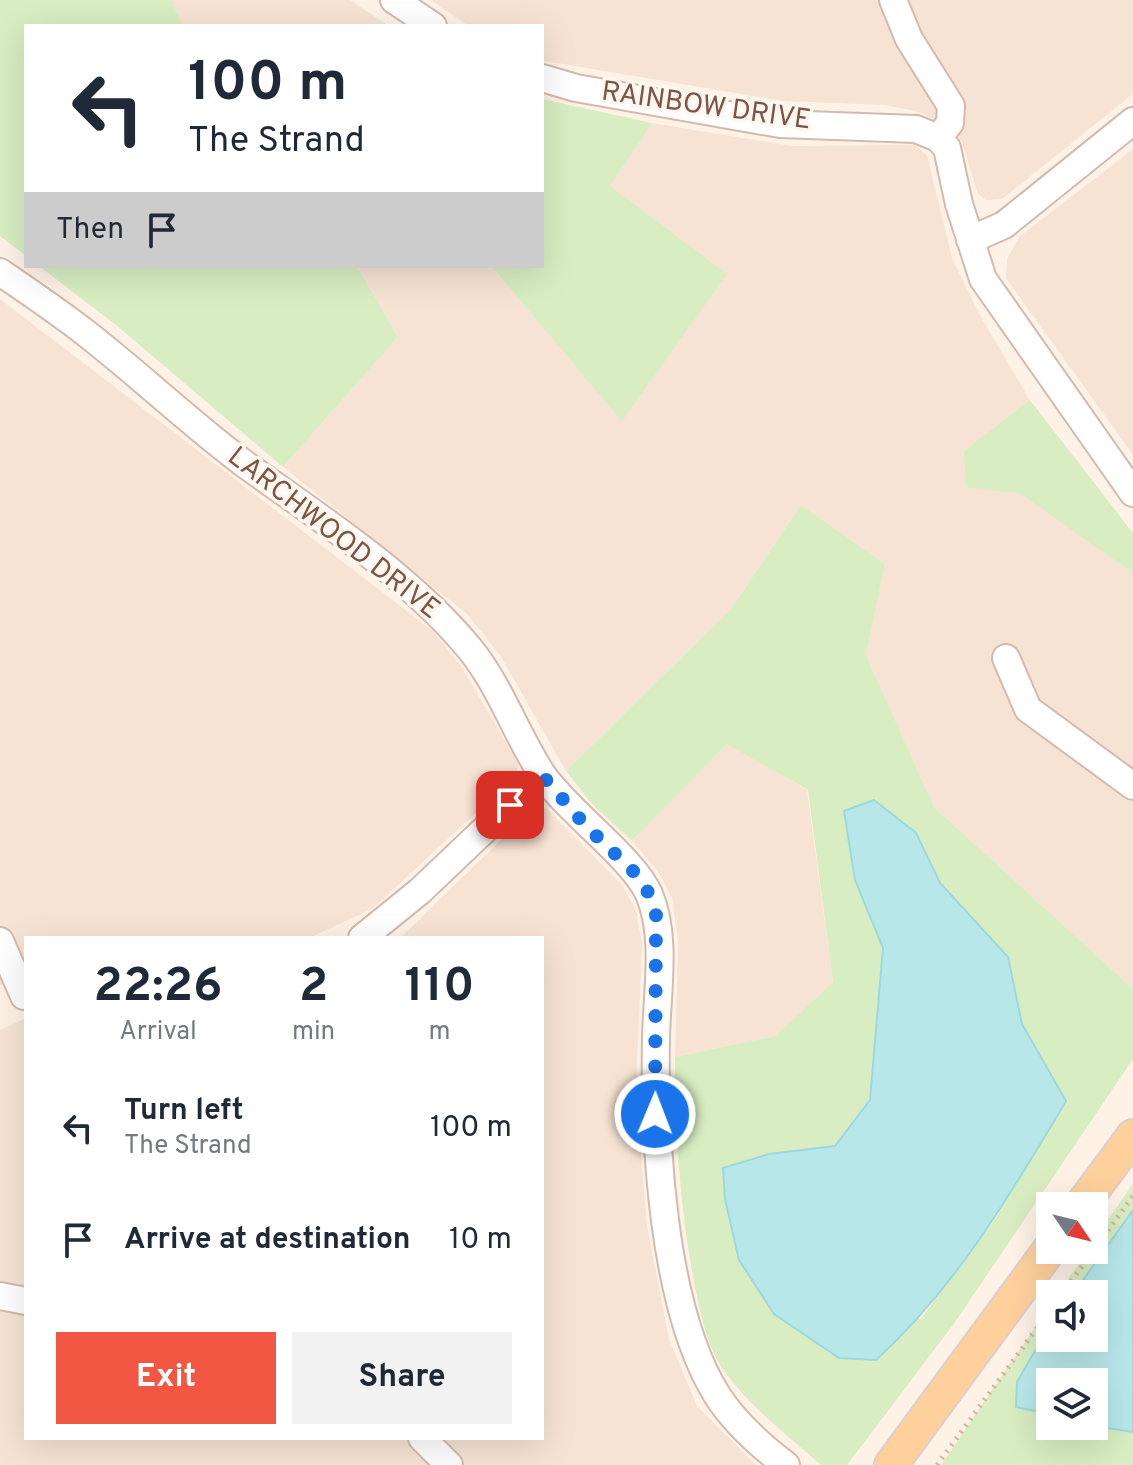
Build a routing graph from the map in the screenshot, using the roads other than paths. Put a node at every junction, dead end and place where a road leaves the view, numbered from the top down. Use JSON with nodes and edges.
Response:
{"nodes":[{"id":1,"x":394,"y":0,"type":"edge"},
{"id":2,"x":893,"y":0,"type":"edge"},
{"id":3,"x":430,"y":24,"type":"edge"},
{"id":4,"x":544,"y":79,"type":"edge"},
{"id":5,"x":1133,"y":121,"type":"edge"},
{"id":6,"x":938,"y":138,"type":"junction"},
{"id":7,"x":970,"y":240,"type":"junction"},
{"id":8,"x":0,"y":272,"type":"edge"},
{"id":9,"x":1133,"y":493,"type":"edge"},
{"id":10,"x":1006,"y":658,"type":"dead end"},
{"id":11,"x":542,"y":775,"type":"junction"},
{"id":12,"x":1133,"y":786,"type":"edge"},
{"id":13,"x":364,"y":936,"type":"edge"},
{"id":14,"x":0,"y":941,"type":"edge"},
{"id":15,"x":17,"y":999,"type":"edge"},
{"id":16,"x":1133,"y":1136,"type":"edge"},
{"id":17,"x":1091,"y":1192,"type":"edge"},
{"id":18,"x":1039,"y":1264,"type":"edge"},
{"id":19,"x":0,"y":1296,"type":"edge"},
{"id":20,"x":24,"y":1301,"type":"edge"},
{"id":21,"x":424,"y":1440,"type":"edge"},
{"id":22,"x":449,"y":1465,"type":"edge"},
{"id":23,"x":786,"y":1465,"type":"edge"},
{"id":24,"x":891,"y":1465,"type":"edge"}],
"edges":[{"from":1,"to":3,"type":"street"},
{"from":2,"to":6,"type":"street"},
{"from":4,"to":6,"type":"street","name":"RAINBOW DRIVE"},
{"from":5,"to":7,"type":"street"},
{"from":6,"to":7,"type":"street"},
{"from":7,"to":9,"type":"street"},
{"from":8,"to":11,"type":"street","name":"LARCHWOOD DRIVE"},
{"from":10,"to":12,"type":"street"},
{"from":11,"to":13,"type":"street"},
{"from":11,"to":23,"type":"street","name":"LARCHWOOD DRIVE"},
{"from":14,"to":15,"type":"street"},
{"from":16,"to":17,"type":"main road"},
{"from":18,"to":24,"type":"main road"},
{"from":19,"to":20,"type":"street"},
{"from":21,"to":22,"type":"street"}]}
